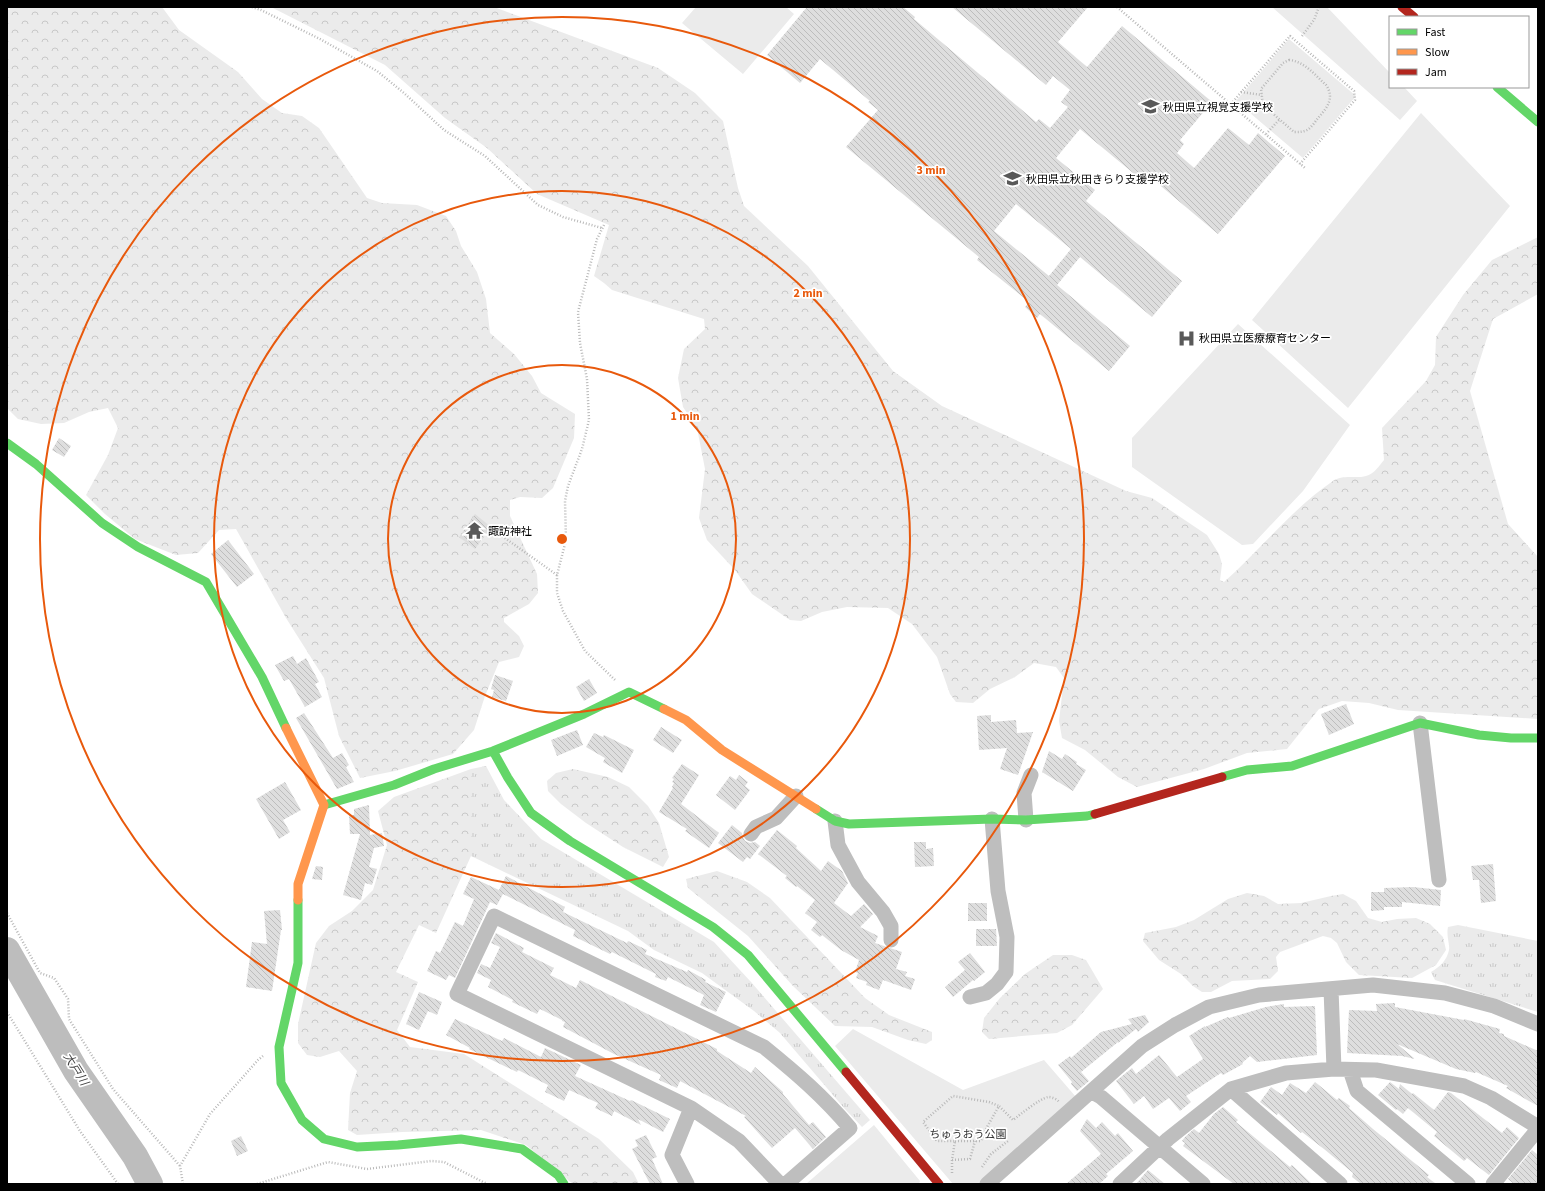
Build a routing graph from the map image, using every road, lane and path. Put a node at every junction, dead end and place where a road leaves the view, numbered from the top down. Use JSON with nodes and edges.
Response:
{"nodes":[{"id":1,"x":252,"y":7,"type":"edge"},
{"id":2,"x":1117,"y":7,"type":"edge"},
{"id":3,"x":1319,"y":7,"type":"edge"},
{"id":4,"x":1402,"y":7,"type":"edge"},
{"id":5,"x":1413,"y":16,"type":"edge"},
{"id":6,"x":1302,"y":36,"type":"dead end"},
{"id":7,"x":1498,"y":88,"type":"edge"},
{"id":8,"x":1241,"y":92,"type":"junction"},
{"id":9,"x":1262,"y":95,"type":"junction"},
{"id":10,"x":1231,"y":104,"type":"junction"},
{"id":11,"x":1279,"y":120,"type":"junction"},
{"id":12,"x":1538,"y":122,"type":"edge"},
{"id":13,"x":1266,"y":134,"type":"junction"},
{"id":14,"x":1300,"y":164,"type":"junction"},
{"id":15,"x":1305,"y":168,"type":"dead end"},
{"id":16,"x":7,"y":443,"type":"edge"},
{"id":17,"x":495,"y":531,"type":"dead end"},
{"id":18,"x":557,"y":575,"type":"junction"},
{"id":19,"x":629,"y":692,"type":"junction"},
{"id":20,"x":1420,"y":723,"type":"junction"},
{"id":21,"x":1538,"y":738,"type":"edge"},
{"id":22,"x":493,"y":751,"type":"junction"},
{"id":23,"x":1031,"y":775,"type":"dead end"},
{"id":24,"x":796,"y":796,"type":"junction"},
{"id":25,"x":324,"y":805,"type":"junction"},
{"id":26,"x":992,"y":819,"type":"junction"},
{"id":27,"x":1026,"y":820,"type":"junction"},
{"id":28,"x":835,"y":821,"type":"junction"},
{"id":29,"x":751,"y":834,"type":"dead end"},
{"id":30,"x":1439,"y":880,"type":"dead end"},
{"id":31,"x":7,"y":913,"type":"edge"},
{"id":32,"x":891,"y":940,"type":"dead end"},
{"id":33,"x":1331,"y":989,"type":"junction"},
{"id":34,"x":970,"y":997,"type":"dead end"},
{"id":35,"x":7,"y":1012,"type":"edge"},
{"id":36,"x":1538,"y":1024,"type":"edge"},
{"id":37,"x":258,"y":1060,"type":"dead end"},
{"id":38,"x":1334,"y":1069,"type":"junction"},
{"id":39,"x":1350,"y":1070,"type":"junction"},
{"id":40,"x":1231,"y":1089,"type":"junction"},
{"id":41,"x":1092,"y":1092,"type":"junction"},
{"id":42,"x":999,"y":1106,"type":"junction"},
{"id":43,"x":692,"y":1108,"type":"junction"},
{"id":44,"x":1069,"y":1112,"type":"junction"},
{"id":45,"x":987,"y":1127,"type":"junction"},
{"id":46,"x":1538,"y":1128,"type":"edge"},
{"id":47,"x":955,"y":1141,"type":"junction"},
{"id":48,"x":975,"y":1141,"type":"junction"},
{"id":49,"x":1160,"y":1147,"type":"junction"},
{"id":50,"x":952,"y":1160,"type":"junction"},
{"id":51,"x":984,"y":1165,"type":"dead end"},
{"id":52,"x":180,"y":1166,"type":"junction"},
{"id":53,"x":952,"y":1174,"type":"dead end"},
{"id":54,"x":118,"y":1184,"type":"edge"},
{"id":55,"x":183,"y":1184,"type":"edge"},
{"id":56,"x":258,"y":1184,"type":"edge"},
{"id":57,"x":487,"y":1184,"type":"edge"},
{"id":58,"x":564,"y":1184,"type":"edge"},
{"id":59,"x":687,"y":1184,"type":"edge"},
{"id":60,"x":780,"y":1184,"type":"edge"},
{"id":61,"x":786,"y":1184,"type":"edge"},
{"id":62,"x":939,"y":1184,"type":"edge"},
{"id":63,"x":988,"y":1184,"type":"edge"},
{"id":64,"x":1120,"y":1184,"type":"edge"},
{"id":65,"x":1203,"y":1184,"type":"edge"},
{"id":66,"x":1340,"y":1184,"type":"edge"},
{"id":67,"x":1468,"y":1184,"type":"edge"},
{"id":68,"x":1493,"y":1184,"type":"edge"}],
"edges":[{"from":1,"to":18,"type":"path"},
{"from":2,"to":10,"type":"path"},
{"from":3,"to":6,"type":"path"},
{"from":4,"to":5,"type":"street"},
{"from":7,"to":12,"type":"street"},
{"from":8,"to":9,"type":"path"},
{"from":8,"to":10,"type":"path"},
{"from":8,"to":14,"type":"path"},
{"from":9,"to":11,"type":"path"},
{"from":9,"to":11,"type":"path"},
{"from":10,"to":13,"type":"path"},
{"from":11,"to":13,"type":"path"},
{"from":13,"to":14,"type":"path"},
{"from":14,"to":15,"type":"path"},
{"from":16,"to":25,"type":"street"},
{"from":17,"to":18,"type":"path"},
{"from":18,"to":19,"type":"path"},
{"from":19,"to":22,"type":"street"},
{"from":19,"to":24,"type":"street"},
{"from":20,"to":21,"type":"street"},
{"from":20,"to":27,"type":"street"},
{"from":20,"to":30,"type":"street"},
{"from":22,"to":25,"type":"street"},
{"from":22,"to":62,"type":"street"},
{"from":23,"to":27,"type":"street"},
{"from":24,"to":28,"type":"street"},
{"from":24,"to":29,"type":"street"},
{"from":25,"to":58,"type":"street"},
{"from":26,"to":27,"type":"street"},
{"from":26,"to":28,"type":"street"},
{"from":26,"to":34,"type":"street"},
{"from":28,"to":32,"type":"street"},
{"from":31,"to":52,"type":"path"},
{"from":33,"to":36,"type":"street"},
{"from":33,"to":38,"type":"street"},
{"from":33,"to":41,"type":"street"},
{"from":35,"to":54,"type":"path"},
{"from":37,"to":52,"type":"path"},
{"from":38,"to":39,"type":"street"},
{"from":38,"to":40,"type":"street"},
{"from":39,"to":46,"type":"street"},
{"from":39,"to":67,"type":"street"},
{"from":40,"to":49,"type":"street"},
{"from":40,"to":66,"type":"street"},
{"from":41,"to":44,"type":"street"},
{"from":41,"to":49,"type":"street"},
{"from":42,"to":44,"type":"path"},
{"from":42,"to":45,"type":"path"},
{"from":42,"to":47,"type":"path"},
{"from":43,"to":59,"type":"street"},
{"from":43,"to":60,"type":"street"},
{"from":43,"to":61,"type":"street"},
{"from":44,"to":63,"type":"street"},
{"from":45,"to":48,"type":"path"},
{"from":45,"to":51,"type":"path"},
{"from":46,"to":68,"type":"street"},
{"from":47,"to":48,"type":"path"},
{"from":47,"to":50,"type":"path"},
{"from":48,"to":50,"type":"path"},
{"from":49,"to":64,"type":"street"},
{"from":49,"to":65,"type":"street"},
{"from":50,"to":53,"type":"path"},
{"from":52,"to":55,"type":"path"},
{"from":56,"to":57,"type":"path"}]}
